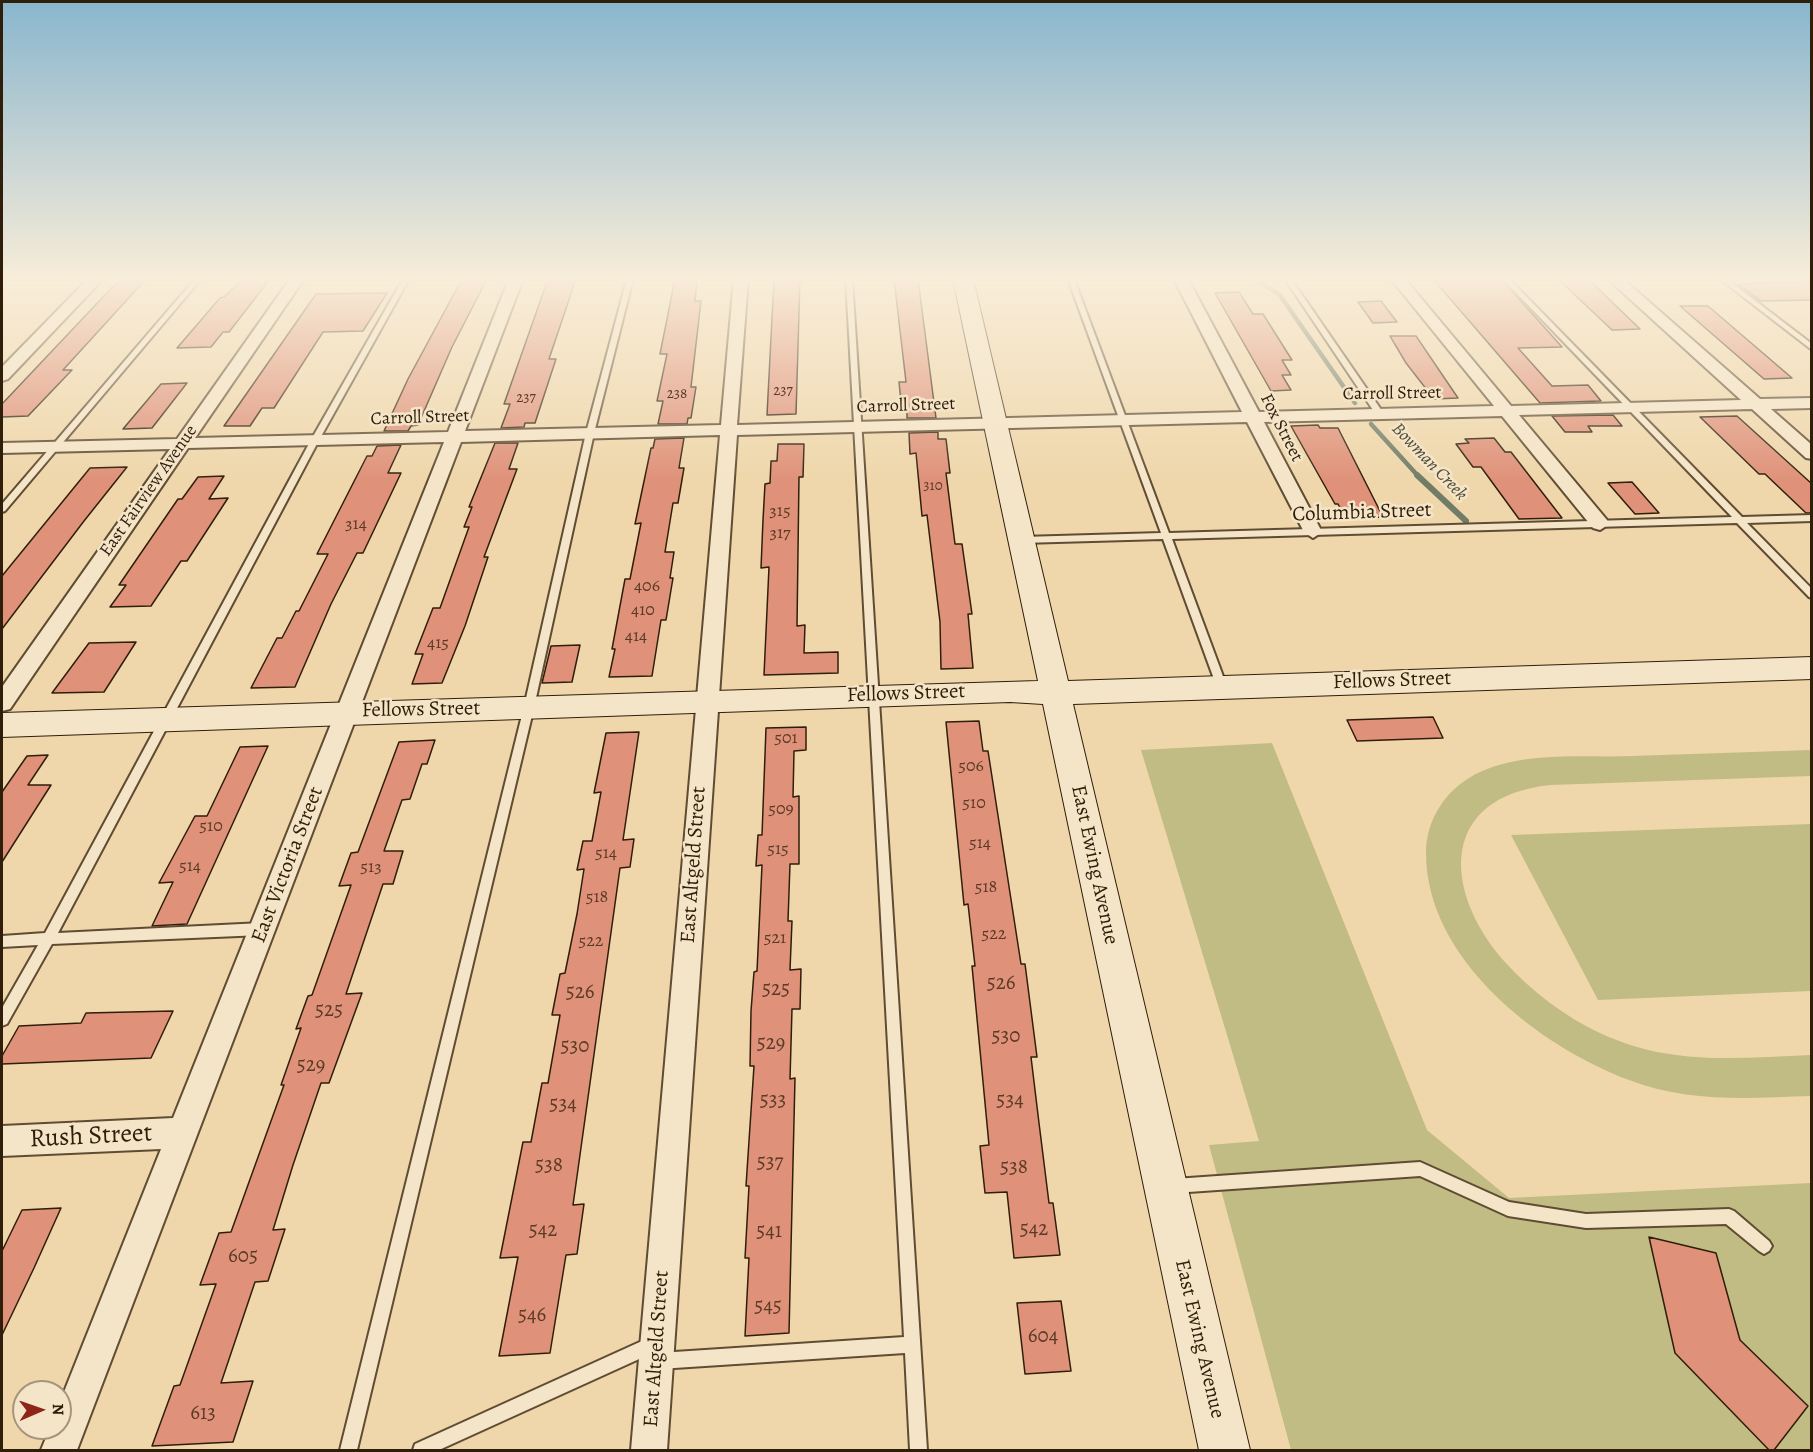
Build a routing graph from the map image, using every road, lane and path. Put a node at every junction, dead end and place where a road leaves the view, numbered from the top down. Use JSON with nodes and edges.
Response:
{"nodes":[{"id":1,"x":30,"y":347,"type":"edge"},
{"id":2,"x":140,"y":347,"type":"edge"},
{"id":3,"x":249,"y":347,"type":"edge"},
{"id":4,"x":368,"y":347,"type":"edge"},
{"id":5,"x":489,"y":347,"type":"edge"},
{"id":6,"x":613,"y":347,"type":"edge"},
{"id":7,"x":736,"y":347,"type":"edge"},
{"id":8,"x":853,"y":347,"type":"edge"},
{"id":9,"x":978,"y":347,"type":"edge"},
{"id":10,"x":1096,"y":347,"type":"edge"},
{"id":11,"x":1217,"y":347,"type":"edge"},
{"id":12,"x":1334,"y":347,"type":"edge"},
{"id":13,"x":1454,"y":347,"type":"edge"},
{"id":14,"x":1573,"y":347,"type":"edge"},
{"id":15,"x":1691,"y":347,"type":"edge"},
{"id":16,"x":2,"y":376,"type":"edge"},
{"id":17,"x":1812,"y":403,"type":"edge"},
{"id":18,"x":1756,"y":405,"type":"junction"},
{"id":19,"x":1633,"y":408,"type":"junction"},
{"id":20,"x":1506,"y":410,"type":"junction"},
{"id":21,"x":1380,"y":414,"type":"junction"},
{"id":22,"x":1253,"y":416,"type":"junction"},
{"id":23,"x":1124,"y":420,"type":"junction"},
{"id":24,"x":995,"y":423,"type":"junction"},
{"id":25,"x":857,"y":426,"type":"junction"},
{"id":26,"x":729,"y":430,"type":"junction"},
{"id":27,"x":591,"y":433,"type":"junction"},
{"id":28,"x":454,"y":436,"type":"junction"},
{"id":29,"x":315,"y":441,"type":"junction"},
{"id":30,"x":181,"y":444,"type":"junction"},
{"id":31,"x":54,"y":447,"type":"junction"},
{"id":32,"x":2,"y":448,"type":"edge"},
{"id":33,"x":1812,"y":454,"type":"edge"},
{"id":34,"x":2,"y":509,"type":"edge"},
{"id":35,"x":1812,"y":518,"type":"edge"},
{"id":36,"x":1740,"y":520,"type":"junction"},
{"id":37,"x":1600,"y":524,"type":"junction"},
{"id":38,"x":1313,"y":532,"type":"junction"},
{"id":39,"x":1167,"y":536,"type":"junction"},
{"id":40,"x":1022,"y":540,"type":"junction"},
{"id":41,"x":1812,"y":595,"type":"edge"},
{"id":42,"x":1812,"y":668,"type":"edge"},
{"id":43,"x":1222,"y":687,"type":"junction"},
{"id":44,"x":1056,"y":693,"type":"junction"},
{"id":45,"x":875,"y":695,"type":"junction"},
{"id":46,"x":706,"y":702,"type":"junction"},
{"id":47,"x":2,"y":703,"type":"edge"},
{"id":48,"x":529,"y":707,"type":"junction"},
{"id":49,"x":347,"y":712,"type":"junction"},
{"id":50,"x":165,"y":719,"type":"junction"},
{"id":51,"x":2,"y":725,"type":"edge"},
{"id":52,"x":264,"y":929,"type":"junction"},
{"id":53,"x":48,"y":940,"type":"junction"},
{"id":54,"x":2,"y":941,"type":"edge"},
{"id":55,"x":2,"y":1020,"type":"edge"},
{"id":56,"x":182,"y":1133,"type":"junction"},
{"id":57,"x":2,"y":1141,"type":"edge"},
{"id":58,"x":1164,"y":1187,"type":"junction"},
{"id":59,"x":1764,"y":1246,"type":"dead end"},
{"id":60,"x":913,"y":1344,"type":"junction"},
{"id":61,"x":658,"y":1352,"type":"junction"},
{"id":62,"x":58,"y":1450,"type":"edge"},
{"id":63,"x":348,"y":1450,"type":"edge"},
{"id":64,"x":421,"y":1450,"type":"edge"},
{"id":65,"x":650,"y":1450,"type":"edge"},
{"id":66,"x":919,"y":1450,"type":"edge"},
{"id":67,"x":1225,"y":1450,"type":"edge"}],
"edges":[{"from":1,"to":16,"type":"street"},
{"from":2,"to":31,"type":"lane"},
{"from":3,"to":30,"type":"street","name":"East Fairview Avenue"},
{"from":4,"to":29,"type":"lane"},
{"from":5,"to":28,"type":"street","name":"East Victoria Street"},
{"from":6,"to":27,"type":"lane"},
{"from":7,"to":26,"type":"street","name":"East Altgeld Street"},
{"from":8,"to":25,"type":"lane"},
{"from":9,"to":24,"type":"street","name":"East Ewing Avenue"},
{"from":10,"to":23,"type":"lane"},
{"from":11,"to":22,"type":"street","name":"Fox Street"},
{"from":12,"to":21,"type":"lane"},
{"from":13,"to":20,"type":"street"},
{"from":14,"to":19,"type":"lane"},
{"from":15,"to":18,"type":"street"},
{"from":17,"to":18,"type":"street","name":"Carroll Street"},
{"from":18,"to":19,"type":"street","name":"Carroll Street"},
{"from":18,"to":33,"type":"street"},
{"from":19,"to":20,"type":"street","name":"Carroll Street"},
{"from":19,"to":36,"type":"lane"},
{"from":20,"to":21,"type":"street","name":"Carroll Street"},
{"from":20,"to":37,"type":"street"},
{"from":21,"to":22,"type":"street","name":"Carroll Street"},
{"from":22,"to":23,"type":"street","name":"Carroll Street"},
{"from":22,"to":38,"type":"street","name":"Fox Street"},
{"from":23,"to":24,"type":"street","name":"Carroll Street"},
{"from":23,"to":39,"type":"lane"},
{"from":24,"to":25,"type":"street","name":"Carroll Street"},
{"from":24,"to":40,"type":"street","name":"East Ewing Avenue"},
{"from":25,"to":26,"type":"street","name":"Carroll Street"},
{"from":25,"to":45,"type":"lane"},
{"from":26,"to":27,"type":"street","name":"Carroll Street"},
{"from":26,"to":46,"type":"street","name":"East Altgeld Street"},
{"from":27,"to":28,"type":"street","name":"Carroll Street"},
{"from":27,"to":48,"type":"lane"},
{"from":28,"to":29,"type":"street","name":"Carroll Street"},
{"from":28,"to":49,"type":"street","name":"East Victoria Street"},
{"from":29,"to":30,"type":"street","name":"Carroll Street"},
{"from":29,"to":50,"type":"lane"},
{"from":30,"to":31,"type":"street","name":"Carroll Street"},
{"from":30,"to":47,"type":"street","name":"East Fairview Avenue"},
{"from":31,"to":32,"type":"street","name":"Carroll Street"},
{"from":31,"to":34,"type":"lane"},
{"from":35,"to":36,"type":"lane","name":"Columbia Street"},
{"from":36,"to":37,"type":"lane","name":"Columbia Street"},
{"from":36,"to":41,"type":"lane"},
{"from":37,"to":38,"type":"lane","name":"Columbia Street"},
{"from":38,"to":39,"type":"lane","name":"Columbia Street"},
{"from":39,"to":40,"type":"lane","name":"Columbia Street"},
{"from":39,"to":43,"type":"lane"},
{"from":40,"to":44,"type":"street","name":"East Ewing Avenue"},
{"from":42,"to":43,"type":"street","name":"Fellows Street"},
{"from":43,"to":44,"type":"street","name":"Fellows Street"},
{"from":44,"to":45,"type":"street","name":"Fellows Street"},
{"from":44,"to":58,"type":"street","name":"East Ewing Avenue"},
{"from":45,"to":46,"type":"street","name":"Fellows Street"},
{"from":45,"to":60,"type":"lane"},
{"from":46,"to":48,"type":"street","name":"Fellows Street"},
{"from":46,"to":61,"type":"street","name":"East Altgeld Street"},
{"from":48,"to":49,"type":"street","name":"Fellows Street"},
{"from":48,"to":63,"type":"lane"},
{"from":49,"to":50,"type":"street","name":"Fellows Street"},
{"from":49,"to":52,"type":"street","name":"East Victoria Street"},
{"from":50,"to":51,"type":"street","name":"Fellows Street"},
{"from":50,"to":53,"type":"lane"},
{"from":52,"to":53,"type":"lane"},
{"from":52,"to":56,"type":"street","name":"East Victoria Street"},
{"from":53,"to":54,"type":"lane"},
{"from":53,"to":55,"type":"lane"},
{"from":56,"to":57,"type":"street","name":"Rush Street"},
{"from":56,"to":62,"type":"street","name":"East Victoria Street"},
{"from":58,"to":59,"type":"lane"},
{"from":58,"to":67,"type":"street","name":"East Ewing Avenue"},
{"from":60,"to":61,"type":"lane"},
{"from":60,"to":66,"type":"lane"},
{"from":61,"to":64,"type":"lane"},
{"from":61,"to":65,"type":"street","name":"East Altgeld Street"}]}
